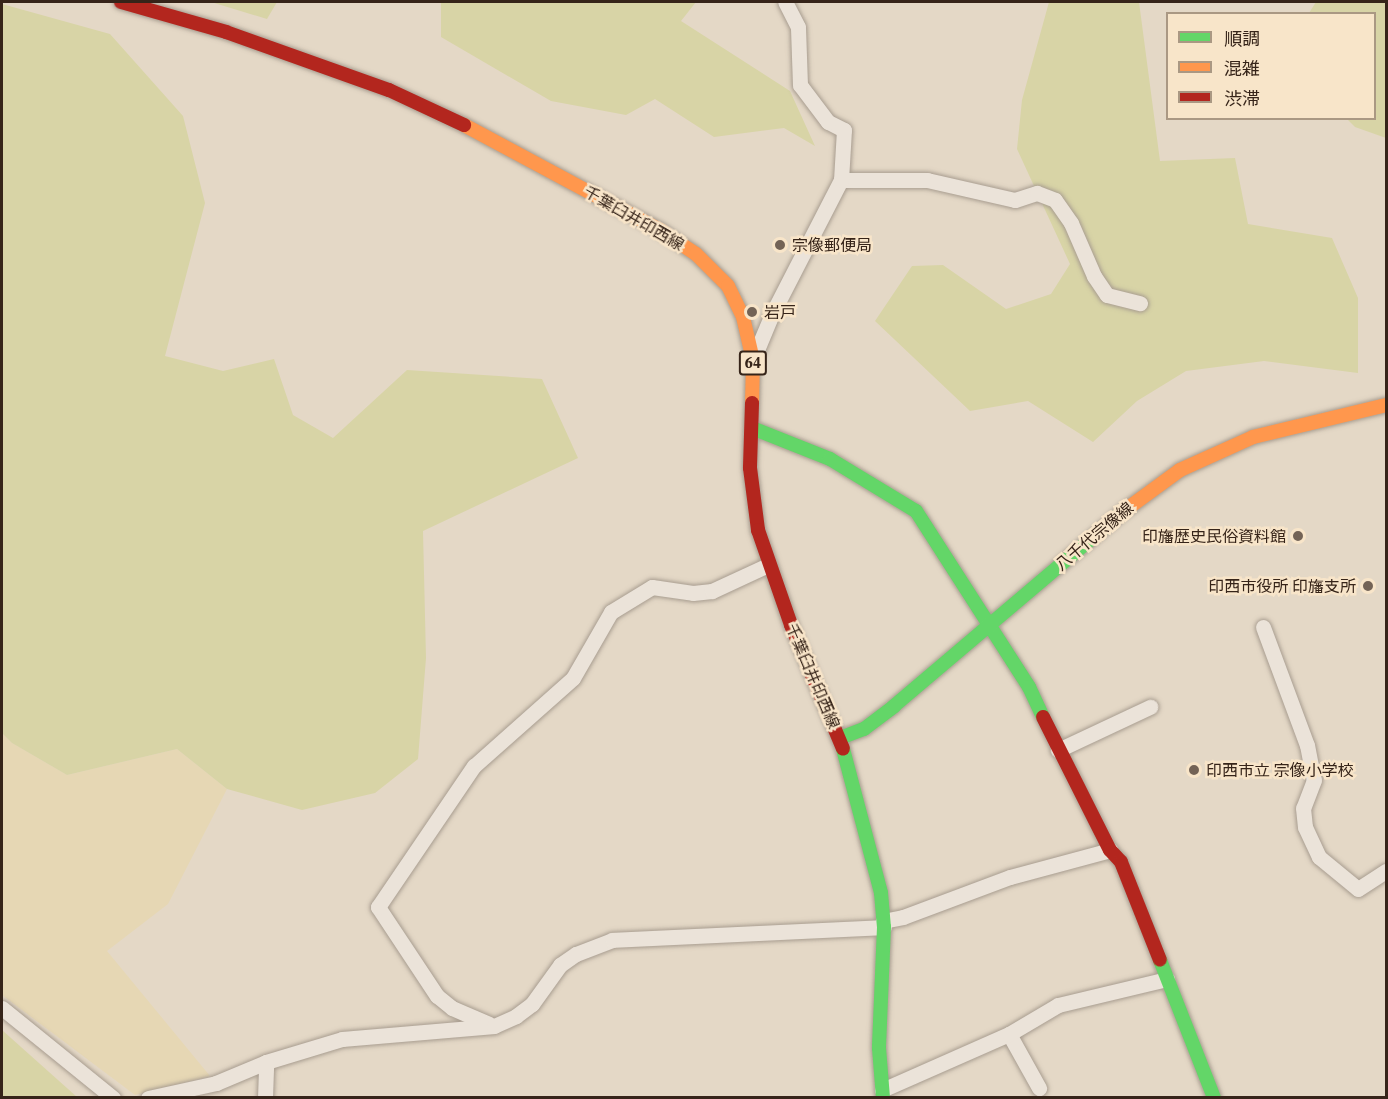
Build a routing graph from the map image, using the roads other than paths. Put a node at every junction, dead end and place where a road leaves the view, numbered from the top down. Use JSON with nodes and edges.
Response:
{"nodes":[{"id":1,"x":121,"y":2,"type":"edge"},
{"id":2,"x":785,"y":2,"type":"edge"},
{"id":3,"x":841,"y":180,"type":"junction"},
{"id":4,"x":1140,"y":303,"type":"dead end"},
{"id":5,"x":753,"y":360,"type":"junction"},
{"id":6,"x":1386,"y":405,"type":"edge"},
{"id":7,"x":752,"y":428,"type":"junction"},
{"id":8,"x":768,"y":565,"type":"junction"},
{"id":9,"x":992,"y":623,"type":"junction"},
{"id":10,"x":1263,"y":627,"type":"dead end"},
{"id":11,"x":1150,"y":707,"type":"dead end"},
{"id":12,"x":840,"y":738,"type":"junction"},
{"id":13,"x":1058,"y":750,"type":"junction"},
{"id":14,"x":1110,"y":850,"type":"junction"},
{"id":15,"x":1386,"y":871,"type":"edge"},
{"id":16,"x":884,"y":924,"type":"junction"},
{"id":17,"x":1167,"y":979,"type":"junction"},
{"id":18,"x":2,"y":1008,"type":"edge"},
{"id":19,"x":494,"y":1026,"type":"junction"},
{"id":20,"x":1009,"y":1034,"type":"junction"},
{"id":21,"x":266,"y":1062,"type":"junction"},
{"id":22,"x":1039,"y":1088,"type":"dead end"},
{"id":23,"x":883,"y":1094,"type":"edge"},
{"id":24,"x":113,"y":1098,"type":"edge"},
{"id":25,"x":148,"y":1098,"type":"edge"},
{"id":26,"x":265,"y":1098,"type":"edge"},
{"id":27,"x":1214,"y":1098,"type":"edge"}],
"edges":[{"from":1,"to":5,"type":"main road","name":"千葉臼井印西線","number":"64"},
{"from":2,"to":3,"type":"street"},
{"from":3,"to":4,"type":"street"},
{"from":3,"to":5,"type":"street"},
{"from":5,"to":7,"type":"main road","name":"千葉臼井印西線","number":"64"},
{"from":6,"to":9,"type":"main road","name":"八千代宗像線"},
{"from":7,"to":8,"type":"main road","name":"千葉臼井印西線","number":"64"},
{"from":7,"to":9,"type":"main road"},
{"from":8,"to":12,"type":"main road","name":"千葉臼井印西線","number":"64"},
{"from":8,"to":19,"type":"street"},
{"from":9,"to":12,"type":"main road","name":"八千代宗像線"},
{"from":9,"to":13,"type":"main road"},
{"from":10,"to":15,"type":"street"},
{"from":11,"to":13,"type":"street"},
{"from":12,"to":16,"type":"main road","name":"千葉臼井印西線","number":"64"},
{"from":13,"to":14,"type":"main road"},
{"from":14,"to":16,"type":"street"},
{"from":14,"to":17,"type":"main road"},
{"from":16,"to":19,"type":"street"},
{"from":16,"to":23,"type":"main road","name":"千葉臼井印西線","number":"64"},
{"from":17,"to":20,"type":"street"},
{"from":17,"to":27,"type":"main road"},
{"from":18,"to":24,"type":"street"},
{"from":19,"to":21,"type":"street"},
{"from":20,"to":22,"type":"street"},
{"from":20,"to":23,"type":"street"},
{"from":21,"to":25,"type":"street"},
{"from":21,"to":26,"type":"street"}]}
